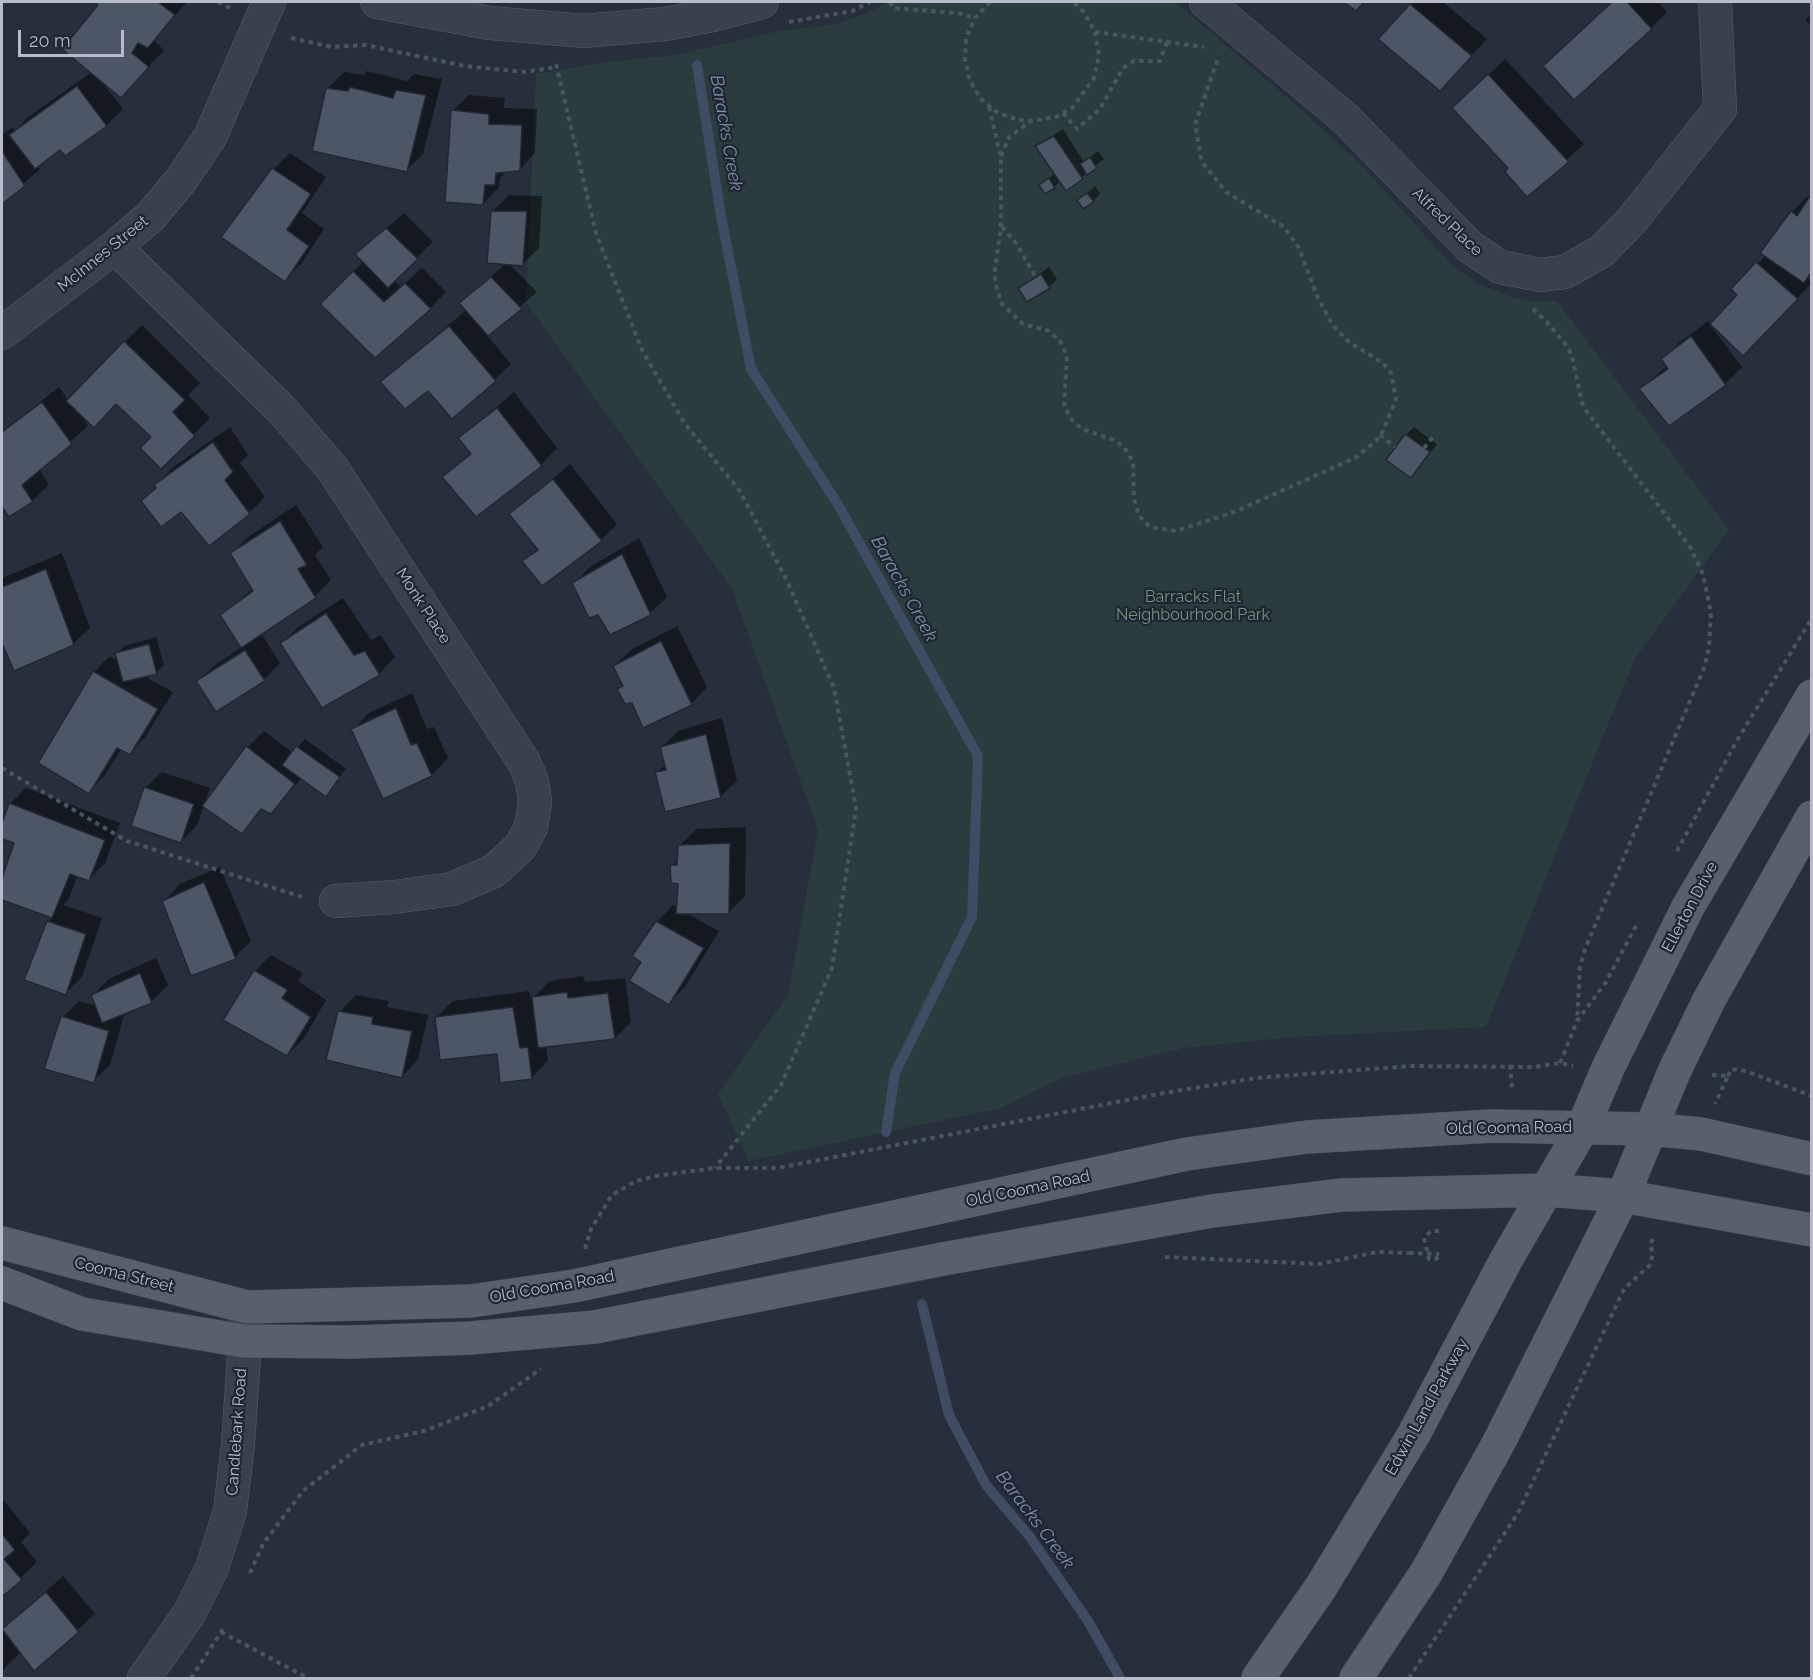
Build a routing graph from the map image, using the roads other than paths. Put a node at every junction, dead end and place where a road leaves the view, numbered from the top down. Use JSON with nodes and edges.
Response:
{"nodes":[{"id":1,"x":269,"y":2,"type":"edge"},
{"id":2,"x":377,"y":2,"type":"edge"},
{"id":3,"x":762,"y":2,"type":"edge"},
{"id":4,"x":1207,"y":2,"type":"edge"},
{"id":5,"x":1715,"y":2,"type":"edge"},
{"id":6,"x":115,"y":247,"type":"junction"},
{"id":7,"x":2,"y":333,"type":"edge"},
{"id":8,"x":1812,"y":696,"type":"edge"},
{"id":9,"x":1812,"y":817,"type":"edge"},
{"id":10,"x":336,"y":901,"type":"road end"},
{"id":11,"x":1583,"y":1127,"type":"junction"},
{"id":12,"x":1649,"y":1129,"type":"junction"},
{"id":13,"x":1812,"y":1159,"type":"edge"},
{"id":14,"x":1548,"y":1190,"type":"junction"},
{"id":15,"x":1623,"y":1196,"type":"junction"},
{"id":16,"x":1812,"y":1230,"type":"edge"},
{"id":17,"x":2,"y":1243,"type":"edge"},
{"id":18,"x":2,"y":1283,"type":"edge"},
{"id":19,"x":247,"y":1307,"type":"junction"},
{"id":20,"x":244,"y":1341,"type":"junction"},
{"id":21,"x":144,"y":1678,"type":"edge"},
{"id":22,"x":1258,"y":1678,"type":"edge"},
{"id":23,"x":1356,"y":1678,"type":"edge"}],
"edges":[{"from":1,"to":6,"type":"street","name":"McInnes Street"},
{"from":2,"to":3,"type":"street"},
{"from":4,"to":5,"type":"street","name":"Alfred Place"},
{"from":6,"to":7,"type":"street","name":"McInnes Street"},
{"from":6,"to":10,"type":"street","name":"Monk Place"},
{"from":8,"to":11,"type":"main road","name":"Ellerton Drive"},
{"from":9,"to":12,"type":"main road"},
{"from":11,"to":12,"type":"main road","name":"Old Cooma Road"},
{"from":11,"to":14,"type":"main road","name":"Edwin Land Parkway"},
{"from":11,"to":19,"type":"main road","name":"Old Cooma Road"},
{"from":12,"to":13,"type":"main road","name":"Old Cooma Road"},
{"from":12,"to":15,"type":"main road"},
{"from":14,"to":15,"type":"main road"},
{"from":14,"to":20,"type":"main road"},
{"from":14,"to":22,"type":"main road","name":"Edwin Land Parkway"},
{"from":15,"to":16,"type":"main road"},
{"from":15,"to":23,"type":"main road"},
{"from":17,"to":19,"type":"main road","name":"Cooma Street"},
{"from":18,"to":20,"type":"main road"},
{"from":19,"to":20,"type":"street","name":"Candlebark Road"},
{"from":20,"to":21,"type":"street","name":"Candlebark Road"}]}
